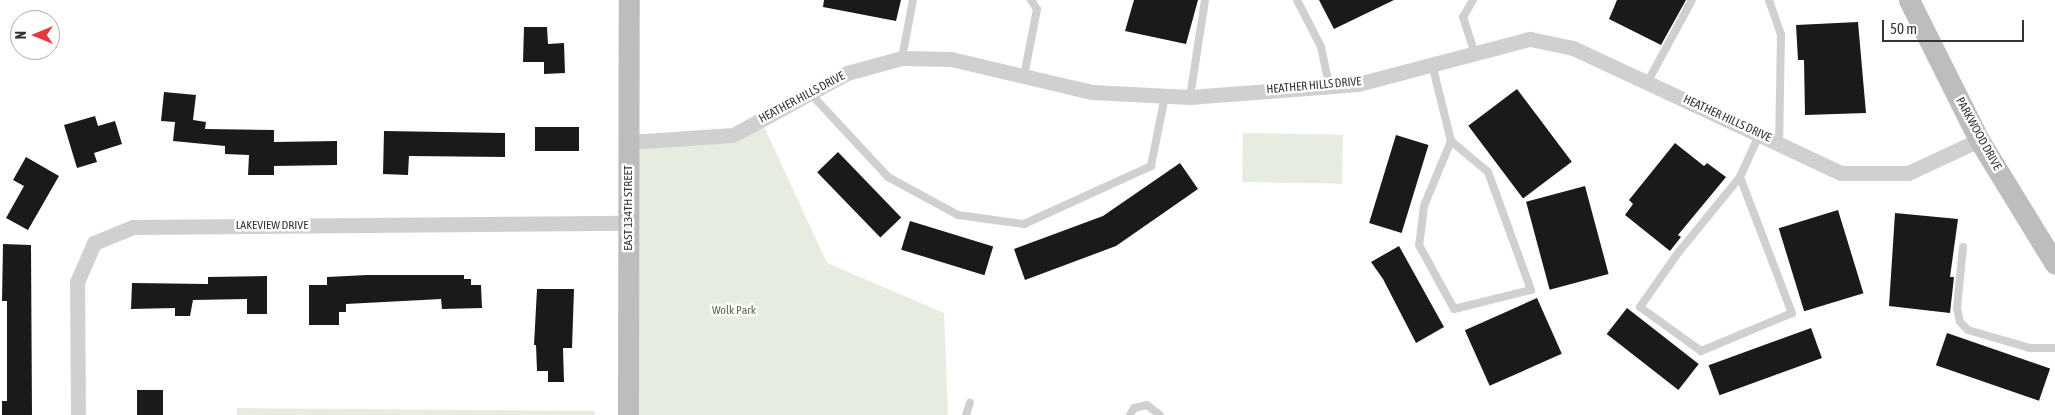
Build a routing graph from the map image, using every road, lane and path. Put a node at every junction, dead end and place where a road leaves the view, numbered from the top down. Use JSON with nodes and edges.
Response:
{"nodes":[{"id":1,"x":629,"y":0,"type":"edge"},
{"id":2,"x":913,"y":0,"type":"edge"},
{"id":3,"x":1032,"y":0,"type":"edge"},
{"id":4,"x":1205,"y":0,"type":"edge"},
{"id":5,"x":1297,"y":0,"type":"edge"},
{"id":6,"x":1473,"y":0,"type":"edge"},
{"id":7,"x":1692,"y":0,"type":"edge"},
{"id":8,"x":1769,"y":0,"type":"edge"},
{"id":9,"x":1909,"y":0,"type":"edge"},
{"id":10,"x":1475,"y":53,"type":"junction"},
{"id":11,"x":902,"y":58,"type":"junction"},
{"id":12,"x":1432,"y":64,"type":"junction"},
{"id":13,"x":1024,"y":76,"type":"junction"},
{"id":14,"x":1648,"y":82,"type":"junction"},
{"id":15,"x":1329,"y":86,"type":"junction"},
{"id":16,"x":810,"y":93,"type":"junction"},
{"id":17,"x":1165,"y":96,"type":"junction"},
{"id":18,"x":1190,"y":97,"type":"junction"},
{"id":19,"x":1760,"y":135,"type":"junction"},
{"id":20,"x":1979,"y":140,"type":"junction"},
{"id":21,"x":1451,"y":141,"type":"junction"},
{"id":22,"x":629,"y":142,"type":"junction"},
{"id":23,"x":1779,"y":144,"type":"junction"},
{"id":24,"x":1740,"y":177,"type":"junction"},
{"id":25,"x":629,"y":223,"type":"junction"},
{"id":26,"x":1964,"y":247,"type":"dead end"},
{"id":27,"x":2055,"y":264,"type":"edge"},
{"id":28,"x":2055,"y":348,"type":"edge"},
{"id":29,"x":970,"y":404,"type":"dead end"},
{"id":30,"x":78,"y":415,"type":"edge"},
{"id":31,"x":628,"y":415,"type":"edge"},
{"id":32,"x":966,"y":415,"type":"edge"},
{"id":33,"x":1130,"y":415,"type":"edge"},
{"id":34,"x":1160,"y":415,"type":"edge"}],
"edges":[{"from":1,"to":22,"type":"street","name":"EAST 134TH STREET"},
{"from":2,"to":11,"type":"lane"},
{"from":3,"to":13,"type":"lane"},
{"from":4,"to":18,"type":"lane"},
{"from":5,"to":15,"type":"lane"},
{"from":6,"to":10,"type":"lane"},
{"from":7,"to":14,"type":"lane"},
{"from":8,"to":23,"type":"lane"},
{"from":9,"to":20,"type":"street","name":"PARKWOOD DRIVE"},
{"from":10,"to":12,"type":"street","name":"HEATHER HILLS DRIVE"},
{"from":10,"to":14,"type":"street","name":"HEATHER HILLS DRIVE"},
{"from":11,"to":13,"type":"street","name":"HEATHER HILLS DRIVE"},
{"from":11,"to":16,"type":"street","name":"HEATHER HILLS DRIVE"},
{"from":12,"to":15,"type":"street","name":"HEATHER HILLS DRIVE"},
{"from":12,"to":21,"type":"lane"},
{"from":13,"to":17,"type":"street","name":"HEATHER HILLS DRIVE"},
{"from":14,"to":19,"type":"street","name":"HEATHER HILLS DRIVE"},
{"from":15,"to":18,"type":"street","name":"HEATHER HILLS DRIVE"},
{"from":16,"to":17,"type":"lane"},
{"from":16,"to":22,"type":"street","name":"HEATHER HILLS DRIVE"},
{"from":17,"to":18,"type":"street","name":"HEATHER HILLS DRIVE"},
{"from":19,"to":23,"type":"street","name":"HEATHER HILLS DRIVE"},
{"from":19,"to":24,"type":"lane"},
{"from":20,"to":23,"type":"street","name":"HEATHER HILLS DRIVE"},
{"from":20,"to":27,"type":"street","name":"PARKWOOD DRIVE"},
{"from":21,"to":21,"type":"lane"},
{"from":22,"to":25,"type":"street","name":"EAST 134TH STREET"},
{"from":24,"to":24,"type":"lane"},
{"from":25,"to":30,"type":"street","name":"LAKEVIEW DRIVE"},
{"from":25,"to":31,"type":"street","name":"EAST 134TH STREET"},
{"from":26,"to":28,"type":"lane"},
{"from":29,"to":32,"type":"lane"},
{"from":33,"to":34,"type":"lane"}]}
